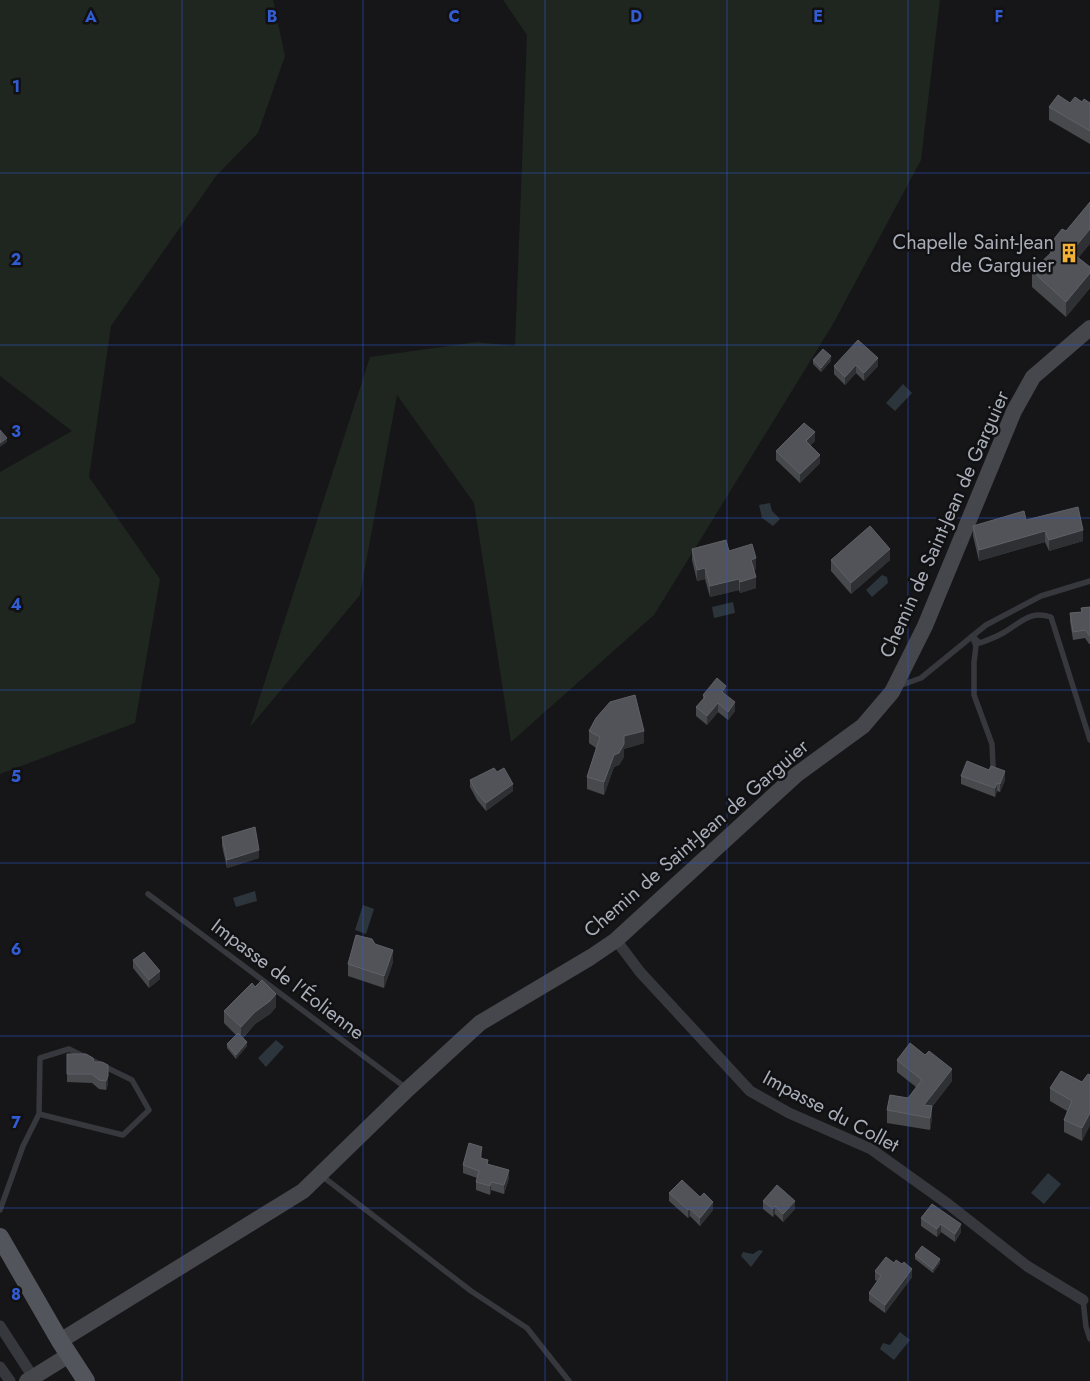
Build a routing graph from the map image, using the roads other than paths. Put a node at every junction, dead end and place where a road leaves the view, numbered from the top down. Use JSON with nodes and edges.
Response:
{"nodes":[{"id":1,"x":1090,"y":328,"type":"edge"},
{"id":2,"x":1090,"y":581,"type":"edge"},
{"id":3,"x":972,"y":636,"type":"junction"},
{"id":4,"x":895,"y":687,"type":"junction"},
{"id":5,"x":1090,"y":740,"type":"edge"},
{"id":6,"x":993,"y":766,"type":"edge"},
{"id":7,"x":148,"y":894,"type":"dead end"},
{"id":8,"x":616,"y":940,"type":"junction"},
{"id":9,"x":408,"y":1089,"type":"junction"},
{"id":10,"x":39,"y":1114,"type":"junction"},
{"id":11,"x":320,"y":1174,"type":"junction"},
{"id":12,"x":0,"y":1210,"type":"edge"},
{"id":13,"x":0,"y":1237,"type":"edge"},
{"id":14,"x":1083,"y":1300,"type":"joint"},
{"id":15,"x":0,"y":1326,"type":"edge"},
{"id":16,"x":1090,"y":1339,"type":"edge"},
{"id":17,"x":65,"y":1348,"type":"junction"},
{"id":18,"x":0,"y":1367,"type":"edge"},
{"id":19,"x":30,"y":1379,"type":"edge"},
{"id":20,"x":10,"y":1381,"type":"edge"},
{"id":21,"x":86,"y":1381,"type":"edge"},
{"id":22,"x":569,"y":1381,"type":"edge"}],
"edges":[{"from":1,"to":4,"type":"street","name":"Chemin de Saint-Jean de Garguier"},
{"from":2,"to":3,"type":"lane"},
{"from":3,"to":4,"type":"lane"},
{"from":3,"to":5,"type":"lane"},
{"from":3,"to":6,"type":"lane"},
{"from":4,"to":8,"type":"street","name":"Chemin de Saint-Jean de Garguier"},
{"from":7,"to":9,"type":"lane","name":"Impasse de l'Éolienne"},
{"from":8,"to":9,"type":"street","name":"Chemin de Saint-Jean de Garguier"},
{"from":8,"to":14,"type":"street","name":"Impasse du Collet"},
{"from":9,"to":11,"type":"street","name":"Chemin de Saint-Jean de Garguier"},
{"from":10,"to":10,"type":"lane"},
{"from":10,"to":12,"type":"lane"},
{"from":11,"to":17,"type":"street","name":"Chemin de Saint-Jean de Garguier"},
{"from":11,"to":22,"type":"lane"},
{"from":13,"to":17,"type":"main road"},
{"from":14,"to":16,"type":"lane"},
{"from":15,"to":19,"type":"street"},
{"from":17,"to":19,"type":"street","name":"Chemin de Saint-Jean de Garguier"},
{"from":17,"to":21,"type":"main road"},
{"from":18,"to":20,"type":"street"}]}
